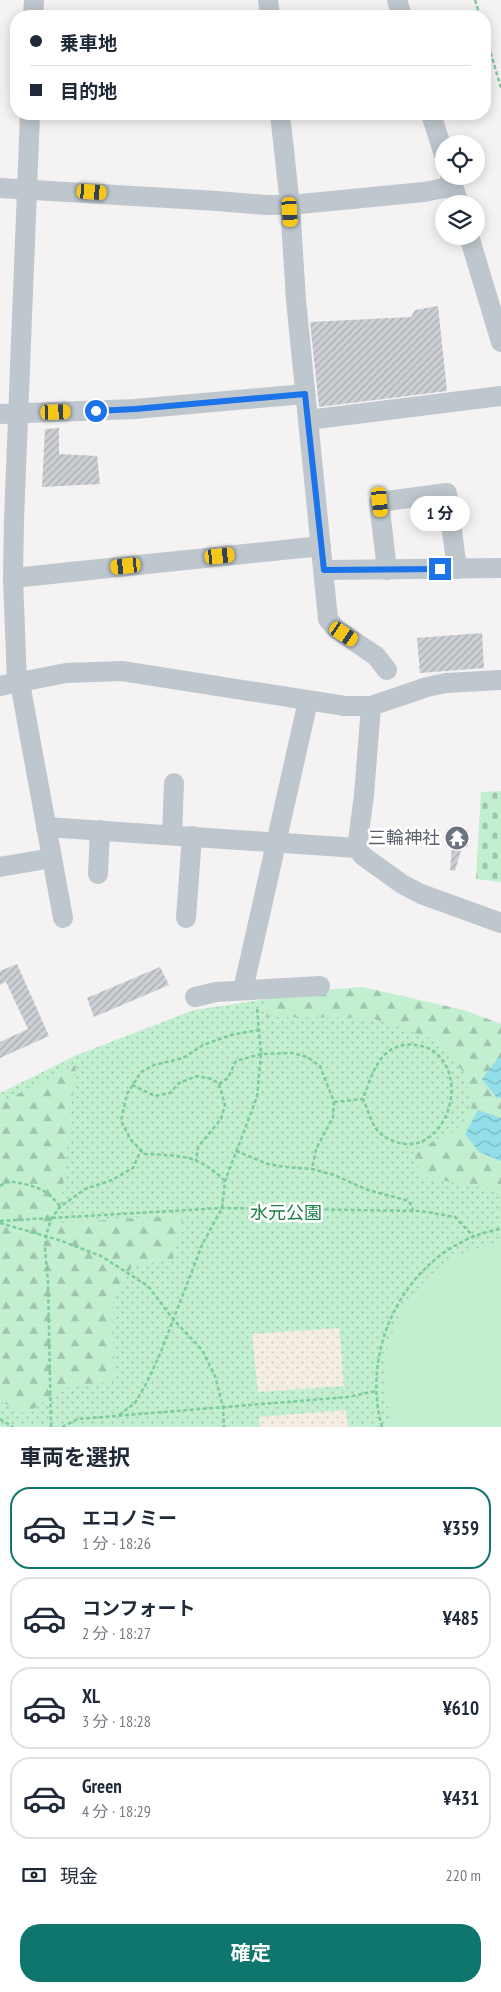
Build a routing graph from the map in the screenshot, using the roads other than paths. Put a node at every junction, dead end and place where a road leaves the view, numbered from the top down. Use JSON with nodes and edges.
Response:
{"nodes":[{"id":1,"x":30,"y":120,"type":"edge"},
{"id":2,"x":281,"y":120,"type":"edge"},
{"id":3,"x":433,"y":120,"type":"edge"},
{"id":4,"x":438,"y":135,"type":"edge"},
{"id":5,"x":0,"y":188,"type":"edge"},
{"id":6,"x":27,"y":188,"type":"junction"},
{"id":7,"x":454,"y":189,"type":"edge"},
{"id":8,"x":290,"y":205,"type":"junction"},
{"id":9,"x":472,"y":245,"type":"edge"},
{"id":10,"x":501,"y":342,"type":"edge"},
{"id":11,"x":305,"y":394,"type":"junction"},
{"id":12,"x":501,"y":396,"type":"edge"},
{"id":13,"x":9,"y":414,"type":"edge"},
{"id":14,"x":308,"y":420,"type":"junction"},
{"id":15,"x":321,"y":546,"type":"junction"},
{"id":16,"x":501,"y":568,"type":"edge"},
{"id":17,"x":458,"y":569,"type":"junction"},
{"id":18,"x":324,"y":570,"type":"junction"},
{"id":19,"x":387,"y":570,"type":"junction"},
{"id":20,"x":13,"y":578,"type":"junction"},
{"id":21,"x":387,"y":670,"type":"dead end"},
{"id":22,"x":501,"y":680,"type":"edge"},
{"id":23,"x":12,"y":684,"type":"edge"},
{"id":24,"x":308,"y":701,"type":"junction"},
{"id":25,"x":371,"y":706,"type":"junction"},
{"id":26,"x":174,"y":783,"type":"dead end"},
{"id":27,"x":46,"y":827,"type":"junction"},
{"id":28,"x":100,"y":830,"type":"junction"},
{"id":29,"x":172,"y":835,"type":"junction"},
{"id":30,"x":192,"y":836,"type":"junction"},
{"id":31,"x":275,"y":842,"type":"junction"},
{"id":32,"x":357,"y":848,"type":"junction"},
{"id":33,"x":52,"y":858,"type":"junction"},
{"id":34,"x":0,"y":867,"type":"edge"},
{"id":35,"x":98,"y":874,"type":"dead end"},
{"id":36,"x":63,"y":918,"type":"dead end"},
{"id":37,"x":186,"y":918,"type":"dead end"},
{"id":38,"x":501,"y":923,"type":"edge"},
{"id":39,"x":320,"y":986,"type":"dead end"},
{"id":40,"x":250,"y":990,"type":"junction"},
{"id":41,"x":195,"y":997,"type":"dead end"}],
"edges":[{"from":1,"to":6,"type":"street"},
{"from":2,"to":8,"type":"street"},
{"from":3,"to":4,"type":"street"},
{"from":5,"to":6,"type":"street"},
{"from":6,"to":8,"type":"street"},
{"from":6,"to":13,"type":"street"},
{"from":7,"to":8,"type":"street"},
{"from":8,"to":11,"type":"street"},
{"from":9,"to":10,"type":"street"},
{"from":11,"to":13,"type":"street"},
{"from":11,"to":14,"type":"street"},
{"from":12,"to":14,"type":"street"},
{"from":13,"to":20,"type":"street"},
{"from":14,"to":15,"type":"street"},
{"from":15,"to":18,"type":"street"},
{"from":15,"to":20,"type":"street"},
{"from":16,"to":17,"type":"street"},
{"from":17,"to":19,"type":"street"},
{"from":17,"to":19,"type":"street"},
{"from":18,"to":19,"type":"street"},
{"from":18,"to":21,"type":"street"},
{"from":20,"to":23,"type":"street"},
{"from":22,"to":25,"type":"street"},
{"from":23,"to":24,"type":"street"},
{"from":23,"to":27,"type":"street"},
{"from":24,"to":25,"type":"street"},
{"from":24,"to":31,"type":"street"},
{"from":25,"to":32,"type":"street"},
{"from":26,"to":29,"type":"street"},
{"from":27,"to":28,"type":"street"},
{"from":27,"to":33,"type":"street"},
{"from":28,"to":29,"type":"street"},
{"from":28,"to":35,"type":"street"},
{"from":29,"to":30,"type":"street"},
{"from":30,"to":31,"type":"street"},
{"from":30,"to":37,"type":"street"},
{"from":31,"to":32,"type":"street"},
{"from":31,"to":40,"type":"street"},
{"from":32,"to":38,"type":"street"},
{"from":33,"to":34,"type":"street"},
{"from":33,"to":36,"type":"street"},
{"from":39,"to":40,"type":"street"},
{"from":40,"to":41,"type":"street"}]}
